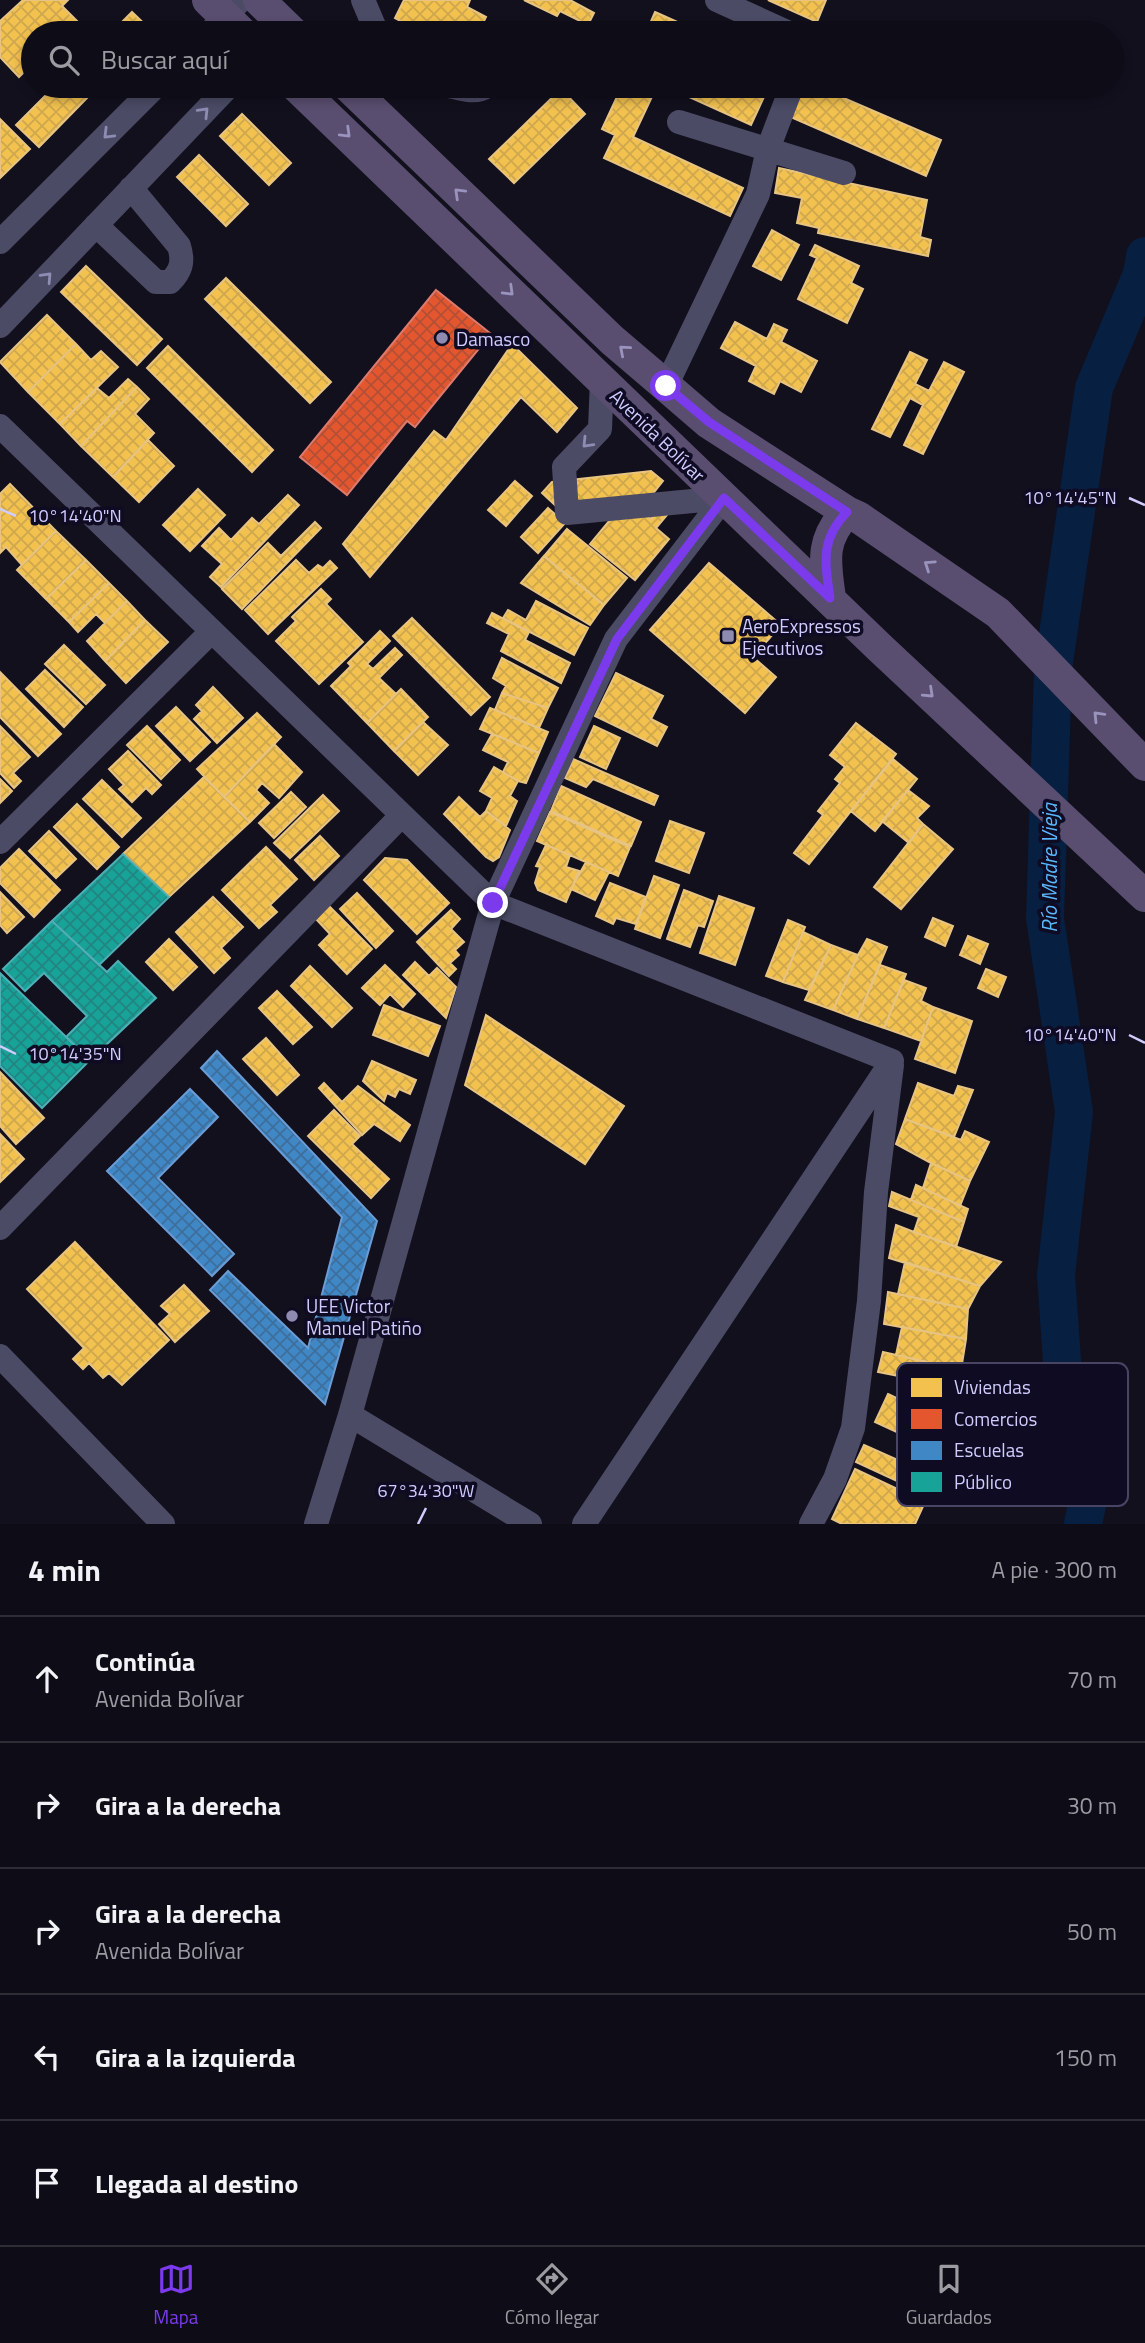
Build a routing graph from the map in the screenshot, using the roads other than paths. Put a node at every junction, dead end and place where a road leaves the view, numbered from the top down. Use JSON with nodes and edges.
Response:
{"nodes":[{"id":1,"x":259,"y":0,"type":"edge"},
{"id":2,"x":363,"y":0,"type":"edge"},
{"id":3,"x":717,"y":0,"type":"edge"},
{"id":4,"x":278,"y":21,"type":"edge"},
{"id":5,"x":371,"y":21,"type":"edge"},
{"id":6,"x":763,"y":21,"type":"edge"},
{"id":7,"x":144,"y":98,"type":"edge"},
{"id":8,"x":217,"y":98,"type":"edge"},
{"id":9,"x":308,"y":98,"type":"edge"},
{"id":10,"x":366,"y":98,"type":"edge"},
{"id":11,"x":787,"y":98,"type":"edge"},
{"id":12,"x":679,"y":122,"type":"dead end"},
{"id":13,"x":768,"y":149,"type":"junction"},
{"id":14,"x":844,"y":173,"type":"dead end"},
{"id":15,"x":131,"y":188,"type":"junction"},
{"id":16,"x":96,"y":225,"type":"junction"},
{"id":17,"x":0,"y":242,"type":"edge"},
{"id":18,"x":0,"y":326,"type":"edge"},
{"id":19,"x":602,"y":380,"type":"junction"},
{"id":20,"x":666,"y":386,"type":"junction"},
{"id":21,"x":5,"y":441,"type":"edge"},
{"id":22,"x":724,"y":498,"type":"junction"},
{"id":23,"x":852,"y":515,"type":"junction"},
{"id":24,"x":830,"y":598,"type":"junction"},
{"id":25,"x":212,"y":631,"type":"junction"},
{"id":26,"x":1145,"y":765,"type":"edge"},
{"id":27,"x":402,"y":815,"type":"junction"},
{"id":28,"x":0,"y":842,"type":"edge"},
{"id":29,"x":1145,"y":895,"type":"edge"},
{"id":30,"x":493,"y":903,"type":"junction"},
{"id":31,"x":892,"y":1060,"type":"junction"},
{"id":32,"x":0,"y":1228,"type":"edge"},
{"id":33,"x":0,"y":1356,"type":"edge"},
{"id":34,"x":350,"y":1415,"type":"junction"},
{"id":35,"x":163,"y":1524,"type":"edge"},
{"id":36,"x":316,"y":1524,"type":"edge"},
{"id":37,"x":530,"y":1524,"type":"edge"},
{"id":38,"x":584,"y":1524,"type":"edge"},
{"id":39,"x":811,"y":1524,"type":"edge"}],
"edges":[{"from":1,"to":4,"type":"main road"},
{"from":2,"to":5,"type":"street"},
{"from":3,"to":6,"type":"street"},
{"from":7,"to":17,"type":"street","one_way":true},
{"from":15,"to":8,"type":"street","one_way":true},
{"from":9,"to":19,"type":"main road","name":"Avenida Bolívar","one_way":true},
{"from":20,"to":10,"type":"main road","name":"Avenida Bolívar","one_way":true},
{"from":11,"to":13,"type":"street"},
{"from":12,"to":13,"type":"street"},
{"from":13,"to":14,"type":"street"},
{"from":13,"to":20,"type":"street"},
{"from":15,"to":16,"type":"street"},
{"from":15,"to":16,"type":"street"},
{"from":18,"to":16,"type":"street","one_way":true},
{"from":19,"to":22,"type":"main road","name":"Avenida Bolívar"},
{"from":19,"to":22,"type":"street","one_way":true},
{"from":20,"to":23,"type":"main road","name":"Avenida Bolívar"},
{"from":21,"to":25,"type":"street"},
{"from":22,"to":24,"type":"main road","name":"Avenida Bolívar"},
{"from":22,"to":30,"type":"street"},
{"from":23,"to":24,"type":"main road"},
{"from":26,"to":23,"type":"main road","name":"Avenida Bolívar","one_way":true},
{"from":24,"to":29,"type":"main road","name":"Avenida Bolívar","one_way":true},
{"from":25,"to":27,"type":"street"},
{"from":25,"to":28,"type":"street"},
{"from":27,"to":30,"type":"street"},
{"from":27,"to":32,"type":"street"},
{"from":30,"to":31,"type":"street"},
{"from":30,"to":34,"type":"street"},
{"from":31,"to":38,"type":"street"},
{"from":31,"to":39,"type":"street"},
{"from":33,"to":35,"type":"street"},
{"from":34,"to":36,"type":"street"},
{"from":34,"to":37,"type":"street"}]}
